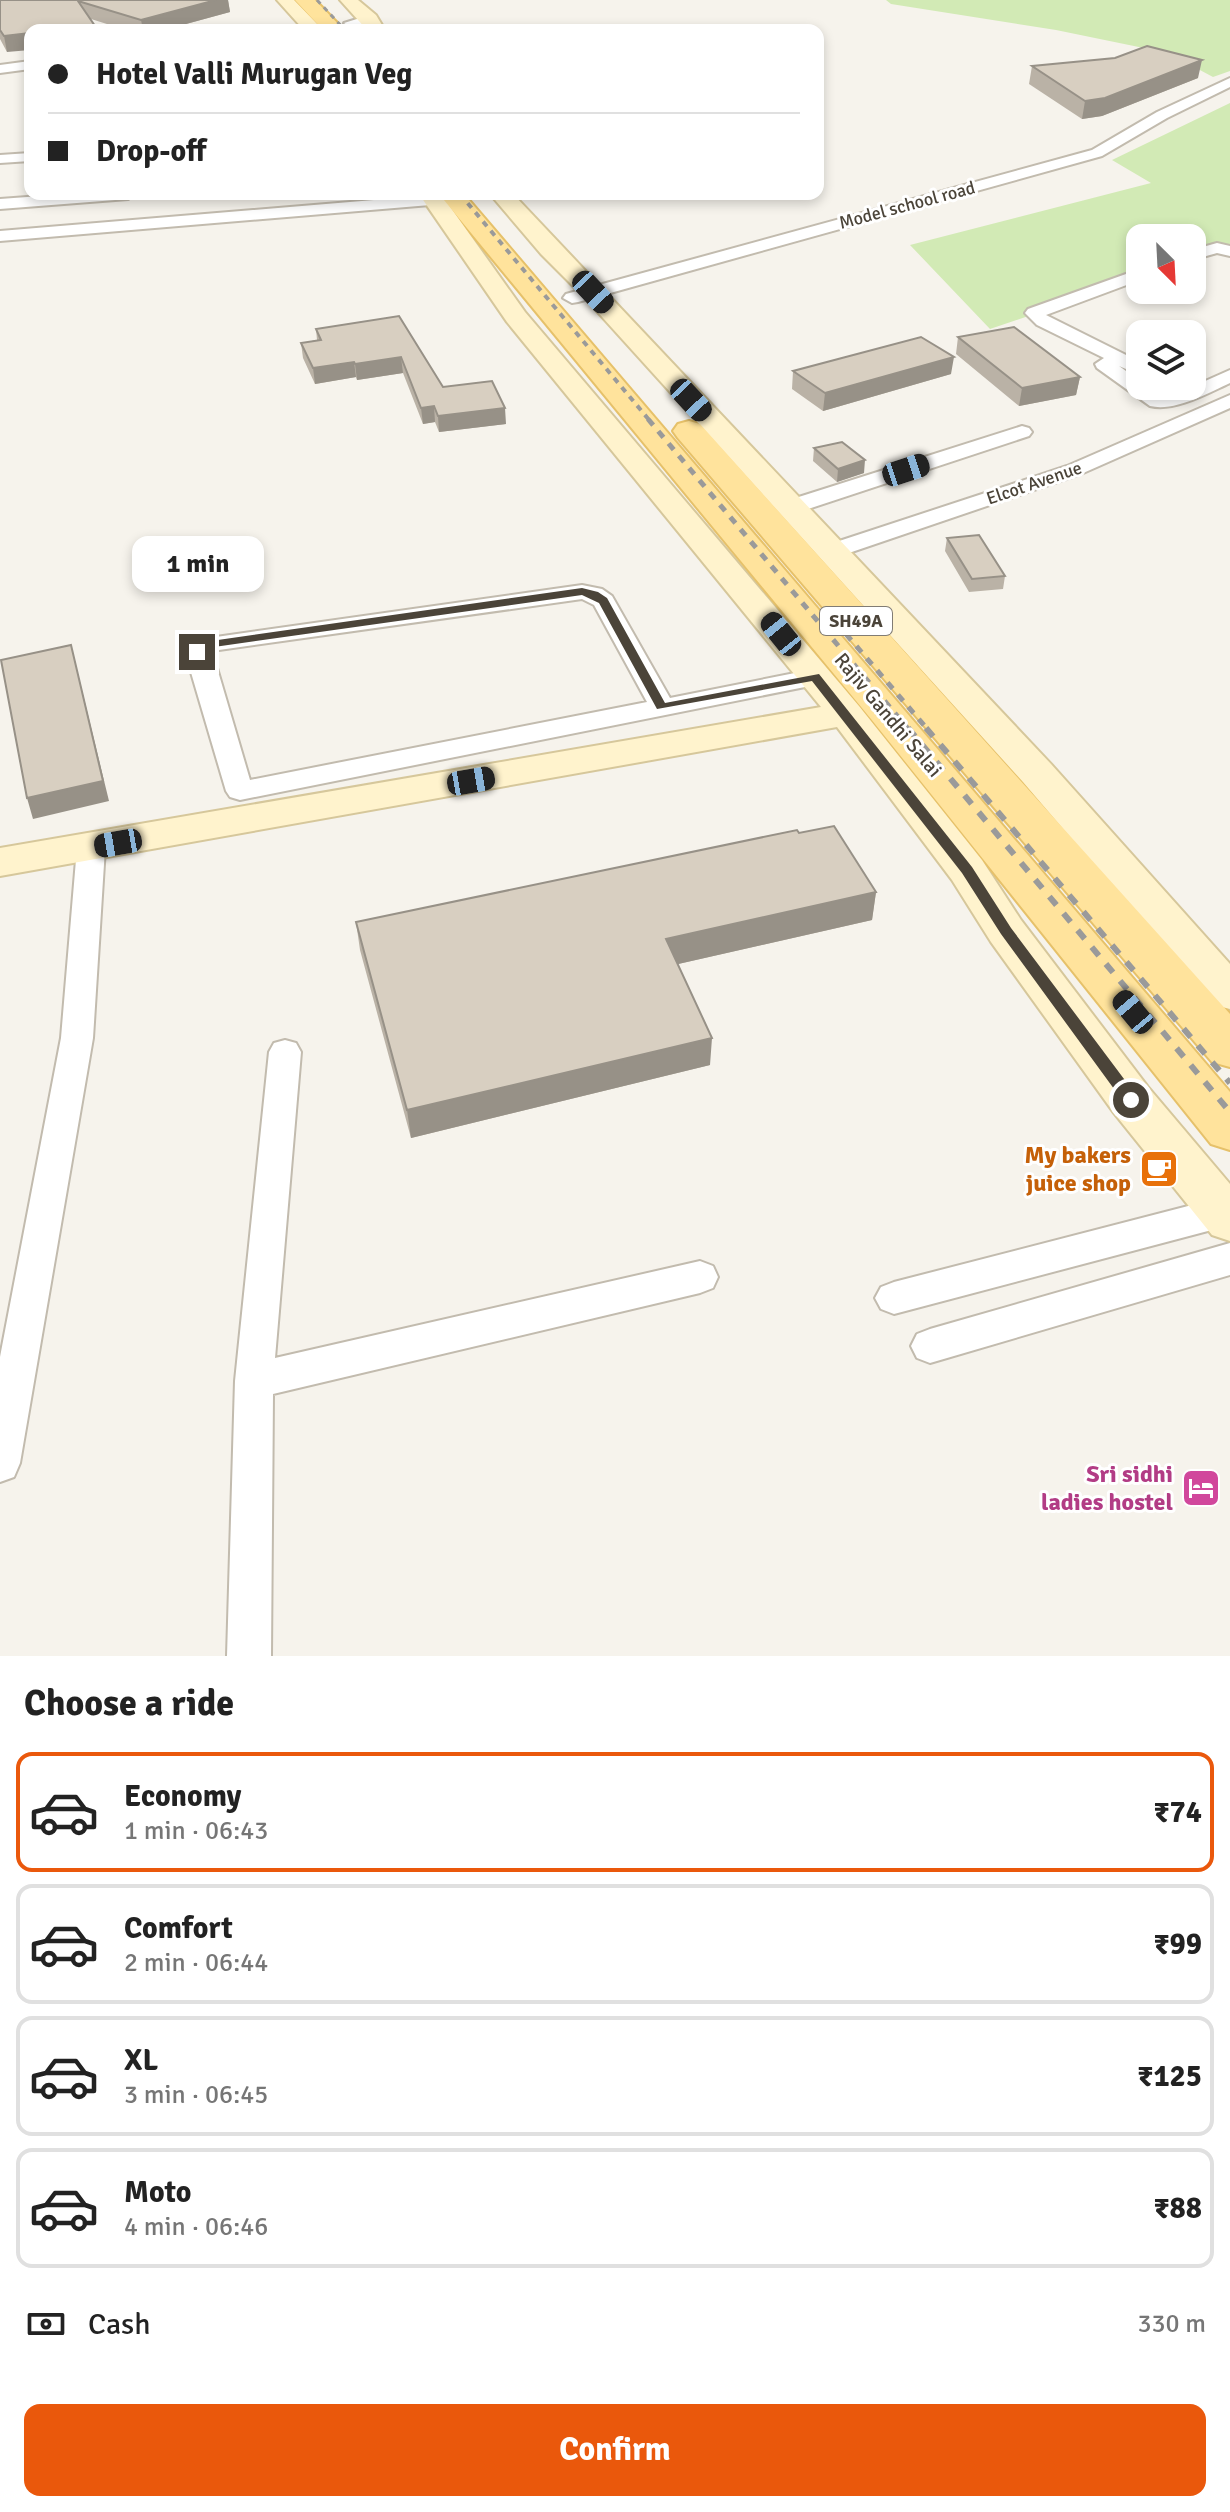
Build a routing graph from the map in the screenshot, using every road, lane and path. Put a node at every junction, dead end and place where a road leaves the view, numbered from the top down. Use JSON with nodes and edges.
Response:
{"nodes":[{"id":1,"x":285,"y":0,"type":"edge"},
{"id":2,"x":304,"y":0,"type":"edge"},
{"id":3,"x":329,"y":0,"type":"edge"},
{"id":4,"x":348,"y":0,"type":"edge"},
{"id":5,"x":337,"y":24,"type":"edge"},
{"id":6,"x":339,"y":24,"type":"edge"},
{"id":7,"x":341,"y":24,"type":"edge"},
{"id":8,"x":344,"y":24,"type":"edge"},
{"id":9,"x":24,"y":66,"type":"edge"},
{"id":10,"x":0,"y":69,"type":"edge"},
{"id":11,"x":1230,"y":82,"type":"edge"},
{"id":12,"x":24,"y":157,"type":"edge"},
{"id":13,"x":0,"y":159,"type":"edge"},
{"id":14,"x":51,"y":200,"type":"edge"},
{"id":15,"x":405,"y":200,"type":"edge"},
{"id":16,"x":452,"y":200,"type":"edge"},
{"id":17,"x":454,"y":200,"type":"edge"},
{"id":18,"x":455,"y":200,"type":"edge"},
{"id":19,"x":506,"y":200,"type":"edge"},
{"id":20,"x":0,"y":204,"type":"edge"},
{"id":21,"x":0,"y":236,"type":"edge"},
{"id":22,"x":1206,"y":251,"type":"edge"},
{"id":23,"x":1230,"y":251,"type":"edge"},
{"id":24,"x":1126,"y":279,"type":"edge"},
{"id":25,"x":582,"y":295,"type":"junction"},
{"id":26,"x":1057,"y":328,"type":"junction"},
{"id":27,"x":1126,"y":362,"type":"edge"},
{"id":28,"x":1230,"y":376,"type":"edge"},
{"id":29,"x":1126,"y":379,"type":"edge"},
{"id":30,"x":1206,"y":383,"type":"edge"},
{"id":31,"x":1224,"y":404,"type":"edge"},
{"id":32,"x":1022,"y":432,"type":"dead end"},
{"id":33,"x":715,"y":484,"type":"junction"},
{"id":34,"x":791,"y":507,"type":"junction"},
{"id":35,"x":832,"y":551,"type":"junction"},
{"id":36,"x":815,"y":677,"type":"junction"},
{"id":37,"x":662,"y":707,"type":"junction"},
{"id":38,"x":846,"y":714,"type":"junction"},
{"id":39,"x":943,"y":781,"type":"junction"},
{"id":40,"x":906,"y":791,"type":"junction"},
{"id":41,"x":246,"y":805,"type":"junction"},
{"id":42,"x":91,"y":848,"type":"junction"},
{"id":43,"x":0,"y":862,"type":"edge"},
{"id":44,"x":1084,"y":881,"type":"junction"},
{"id":45,"x":1035,"y":895,"type":"junction"},
{"id":46,"x":1230,"y":993,"type":"edge"},
{"id":47,"x":1227,"y":1039,"type":"edge"},
{"id":48,"x":285,"y":1052,"type":"dead end"},
{"id":49,"x":1230,"y":1129,"type":"edge"},
{"id":50,"x":1227,"y":1216,"type":"edge"},
{"id":51,"x":1230,"y":1259,"type":"edge"},
{"id":52,"x":700,"y":1277,"type":"dead end"},
{"id":53,"x":894,"y":1298,"type":"dead end"},
{"id":54,"x":930,"y":1346,"type":"dead end"},
{"id":55,"x":254,"y":1381,"type":"junction"},
{"id":56,"x":0,"y":1463,"type":"edge"},
{"id":57,"x":249,"y":1656,"type":"edge"}],
"edges":[{"from":1,"to":5,"type":"street"},
{"from":2,"to":6,"type":"main road"},
{"from":3,"to":7,"type":"main road"},
{"from":4,"to":8,"type":"street"},
{"from":9,"to":10,"type":"street"},
{"from":11,"to":25,"type":"street","name":"Model school road"},
{"from":12,"to":13,"type":"street"},
{"from":14,"to":20,"type":"street"},
{"from":15,"to":21,"type":"street"},
{"from":16,"to":36,"type":"street"},
{"from":17,"to":33,"type":"main road","name":"Rajiv Gandhi Salai","number":"SH49A"},
{"from":18,"to":25,"type":"main road","name":"Rajiv Gandhi Salai","number":"SH49A"},
{"from":19,"to":25,"type":"street"},
{"from":22,"to":23,"type":"street"},
{"from":24,"to":26,"type":"street"},
{"from":25,"to":33,"type":"main road","name":"Rajiv Gandhi Salai","number":"SH49A"},
{"from":25,"to":34,"type":"street"},
{"from":26,"to":27,"type":"street"},
{"from":26,"to":29,"type":"street"},
{"from":28,"to":30,"type":"street"},
{"from":31,"to":35,"type":"street","name":"Elcot Avenue"},
{"from":32,"to":34,"type":"street"},
{"from":33,"to":39,"type":"main road","name":"Rajiv Gandhi Salai","number":"SH49A"},
{"from":33,"to":44,"type":"main road","name":"Rajiv Gandhi Salai","number":"SH49A"},
{"from":34,"to":35,"type":"street"},
{"from":35,"to":46,"type":"street"},
{"from":36,"to":37,"type":"street"},
{"from":36,"to":38,"type":"street"},
{"from":37,"to":41,"type":"street"},
{"from":37,"to":41,"type":"street"},
{"from":38,"to":40,"type":"street"},
{"from":38,"to":41,"type":"street"},
{"from":39,"to":40,"type":"street"},
{"from":39,"to":45,"type":"main road","name":"Rajiv Gandhi Salai","number":"SH49A"},
{"from":40,"to":50,"type":"street"},
{"from":41,"to":42,"type":"street"},
{"from":42,"to":43,"type":"street"},
{"from":42,"to":56,"type":"street"},
{"from":44,"to":45,"type":"main road"},
{"from":44,"to":47,"type":"main road","name":"Rajiv Gandhi Salai","number":"SH49A"},
{"from":45,"to":49,"type":"main road","name":"Rajiv Gandhi Salai","number":"SH49A"},
{"from":48,"to":55,"type":"street"},
{"from":50,"to":53,"type":"street"},
{"from":51,"to":54,"type":"street"},
{"from":52,"to":55,"type":"street"},
{"from":55,"to":57,"type":"street"}]}
